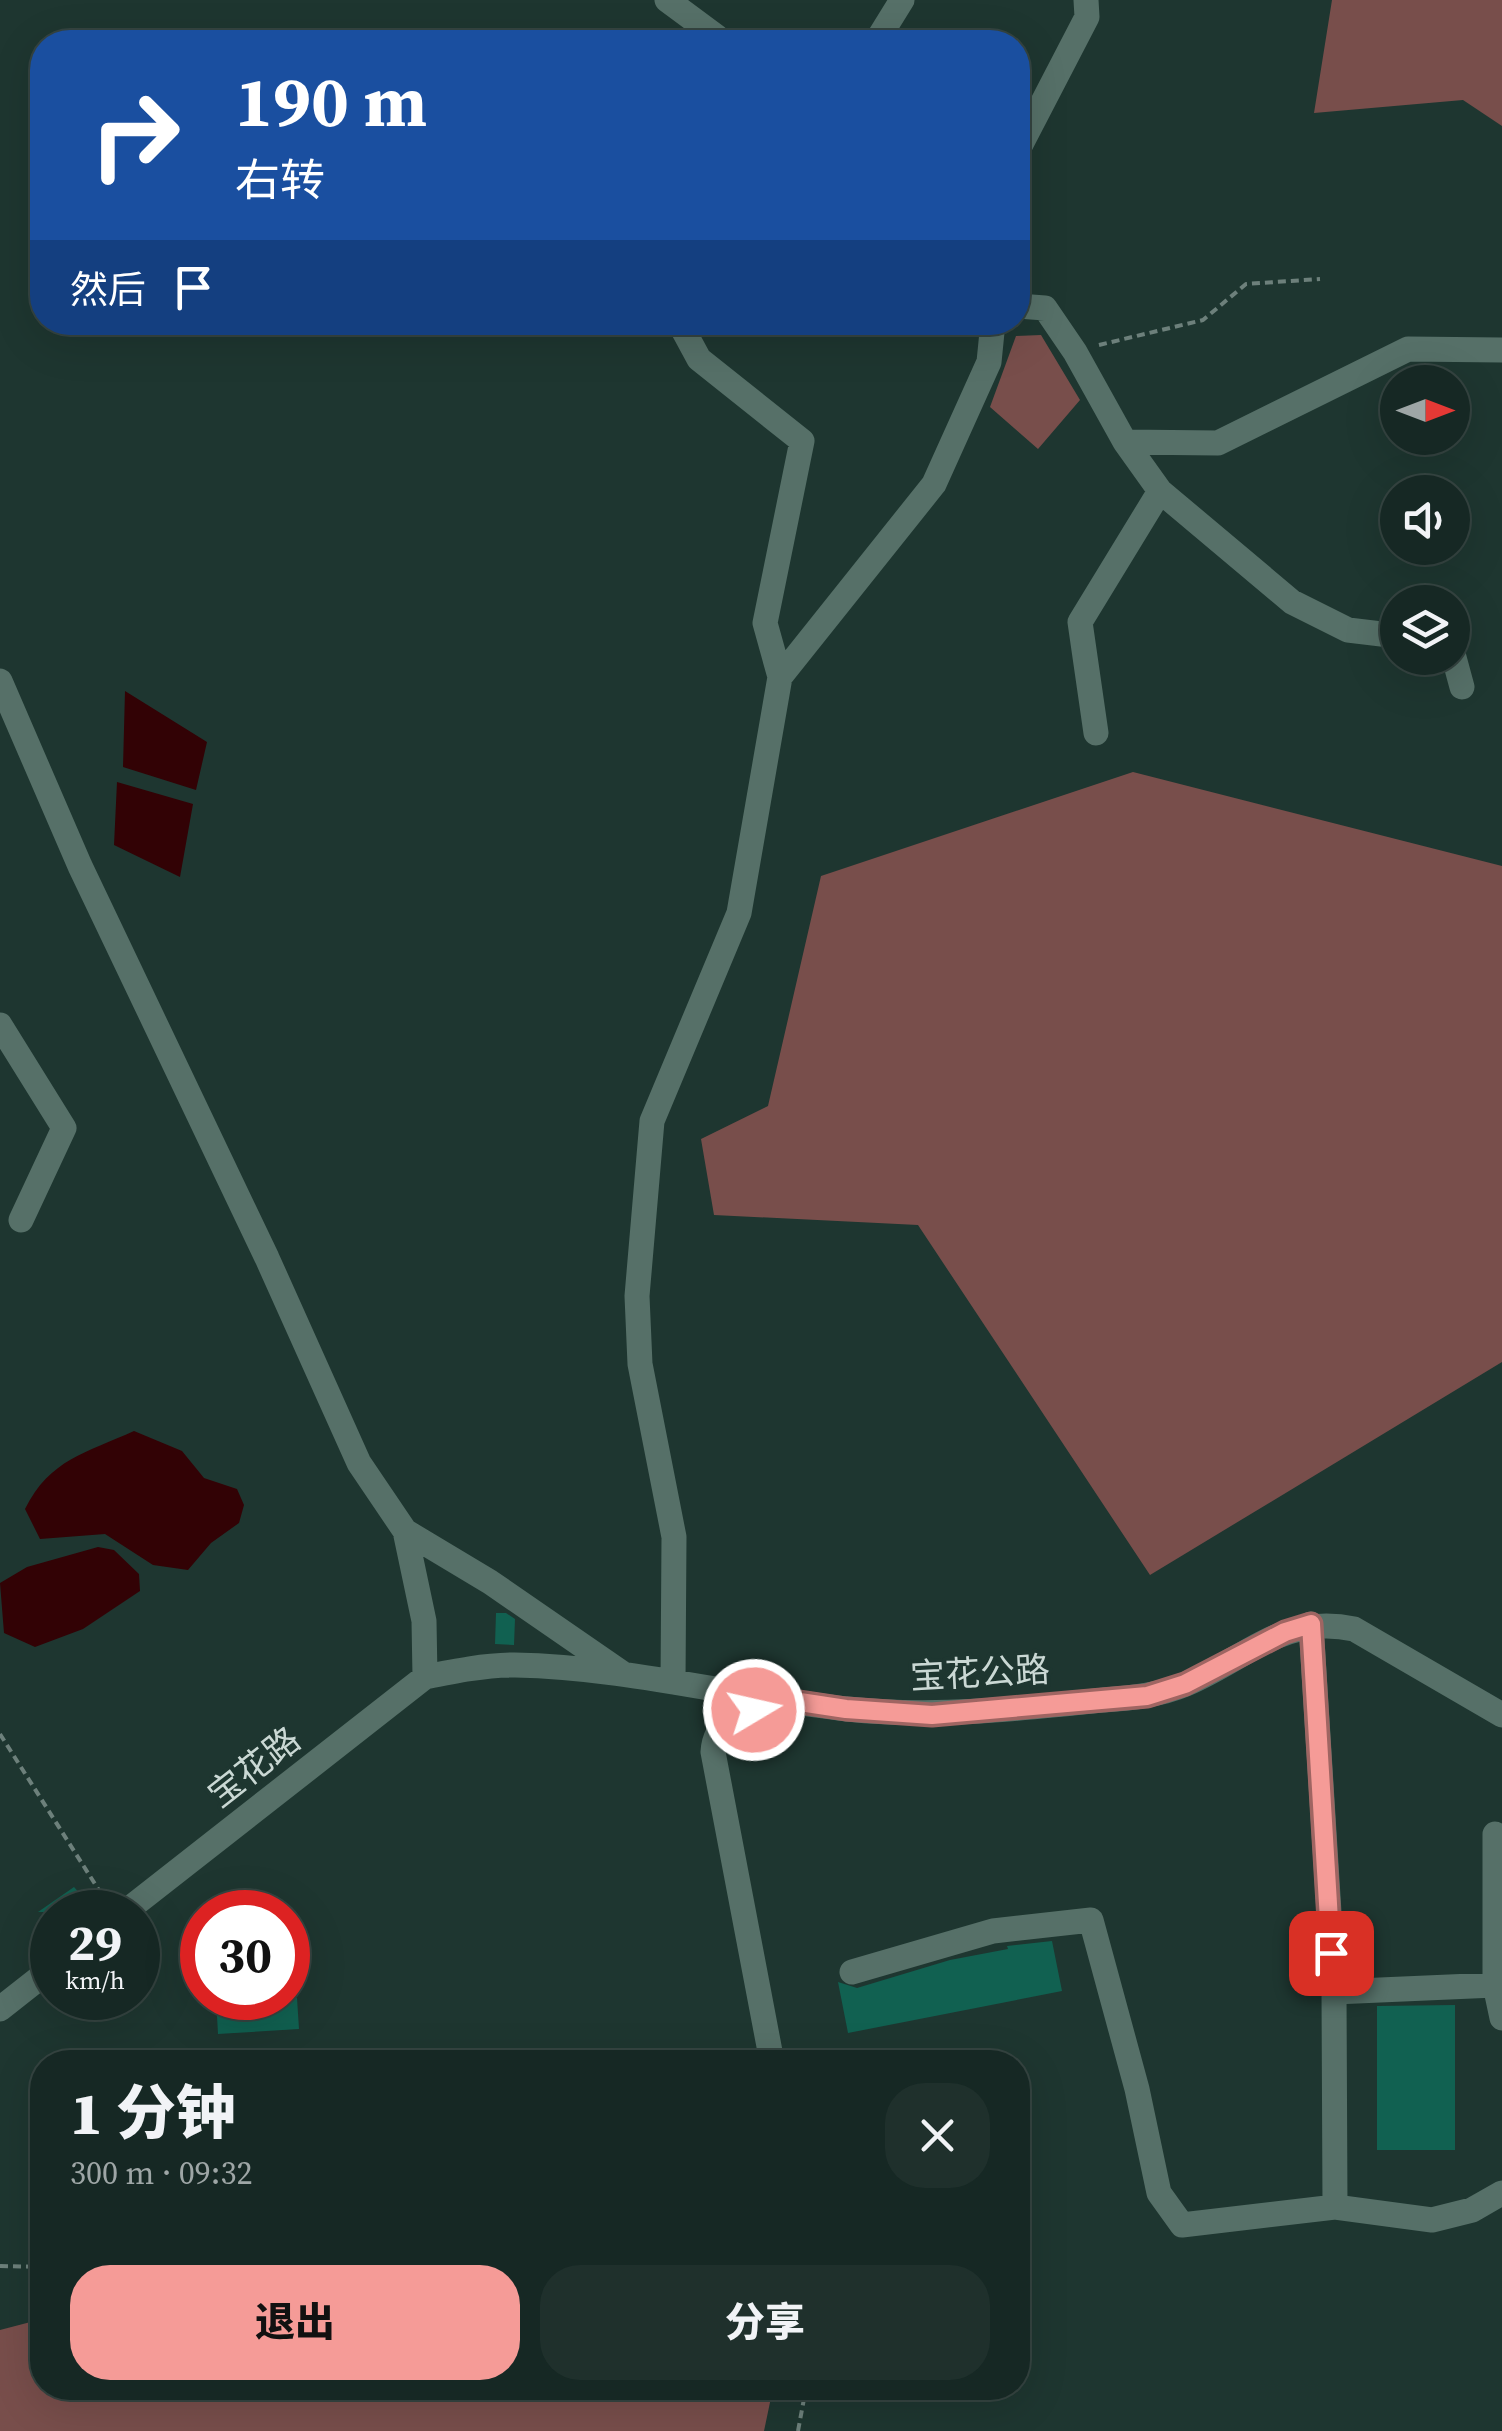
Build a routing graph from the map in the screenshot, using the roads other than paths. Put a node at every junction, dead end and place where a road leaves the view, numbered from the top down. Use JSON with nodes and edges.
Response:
{"nodes":[{"id":1,"x":667,"y":0,"type":"edge"},
{"id":2,"x":902,"y":0,"type":"edge"},
{"id":3,"x":1086,"y":0,"type":"edge"},
{"id":4,"x":708,"y":30,"type":"edge"},
{"id":5,"x":883,"y":30,"type":"edge"},
{"id":6,"x":1030,"y":127,"type":"edge"},
{"id":7,"x":1030,"y":307,"type":"edge"},
{"id":8,"x":687,"y":335,"type":"edge"},
{"id":9,"x":992,"y":335,"type":"edge"},
{"id":10,"x":1502,"y":350,"type":"edge"},
{"id":11,"x":1125,"y":442,"type":"junction"},
{"id":12,"x":1160,"y":492,"type":"junction"},
{"id":13,"x":1380,"y":634,"type":"edge"},
{"id":14,"x":1459,"y":675,"type":"edge"},
{"id":15,"x":780,"y":677,"type":"junction"},
{"id":16,"x":0,"y":681,"type":"edge"},
{"id":17,"x":1462,"y":687,"type":"dead end"},
{"id":18,"x":1096,"y":733,"type":"dead end"},
{"id":19,"x":0,"y":1025,"type":"edge"},
{"id":20,"x":21,"y":1220,"type":"dead end"},
{"id":21,"x":405,"y":1531,"type":"junction"},
{"id":22,"x":1311,"y":1624,"type":"junction"},
{"id":23,"x":626,"y":1676,"type":"junction"},
{"id":24,"x":425,"y":1677,"type":"junction"},
{"id":25,"x":673,"y":1682,"type":"junction"},
{"id":26,"x":780,"y":1699,"type":"junction"},
{"id":27,"x":1502,"y":1715,"type":"edge"},
{"id":28,"x":1495,"y":1834,"type":"dead end"},
{"id":29,"x":153,"y":1890,"type":"edge"},
{"id":30,"x":852,"y":1972,"type":"dead end"},
{"id":31,"x":30,"y":1985,"type":"edge"},
{"id":32,"x":1495,"y":1985,"type":"junction"},
{"id":33,"x":1334,"y":1992,"type":"junction"},
{"id":34,"x":0,"y":2009,"type":"edge"},
{"id":35,"x":1502,"y":2018,"type":"edge"},
{"id":36,"x":770,"y":2050,"type":"edge"},
{"id":37,"x":1502,"y":2192,"type":"edge"},
{"id":38,"x":1335,"y":2206,"type":"junction"}],
"edges":[{"from":1,"to":4,"type":"street"},
{"from":2,"to":5,"type":"street"},
{"from":3,"to":6,"type":"street"},
{"from":7,"to":11,"type":"street"},
{"from":8,"to":15,"type":"street"},
{"from":9,"to":15,"type":"street"},
{"from":10,"to":11,"type":"street"},
{"from":11,"to":12,"type":"street"},
{"from":12,"to":13,"type":"street"},
{"from":12,"to":18,"type":"street"},
{"from":14,"to":17,"type":"street"},
{"from":15,"to":25,"type":"street"},
{"from":16,"to":21,"type":"street"},
{"from":19,"to":20,"type":"street"},
{"from":21,"to":23,"type":"street"},
{"from":21,"to":24,"type":"street"},
{"from":22,"to":26,"type":"street","name":"宝花公路"},
{"from":22,"to":27,"type":"street"},
{"from":22,"to":33,"type":"street"},
{"from":23,"to":24,"type":"street","name":"宝花公路"},
{"from":23,"to":25,"type":"street","name":"宝花公路"},
{"from":24,"to":29,"type":"street","name":"宝花路"},
{"from":25,"to":26,"type":"street","name":"宝花公路"},
{"from":26,"to":36,"type":"street"},
{"from":28,"to":32,"type":"street"},
{"from":30,"to":38,"type":"street"},
{"from":31,"to":34,"type":"street"},
{"from":32,"to":33,"type":"street"},
{"from":32,"to":35,"type":"street"},
{"from":33,"to":38,"type":"street"},
{"from":37,"to":38,"type":"street"}]}
